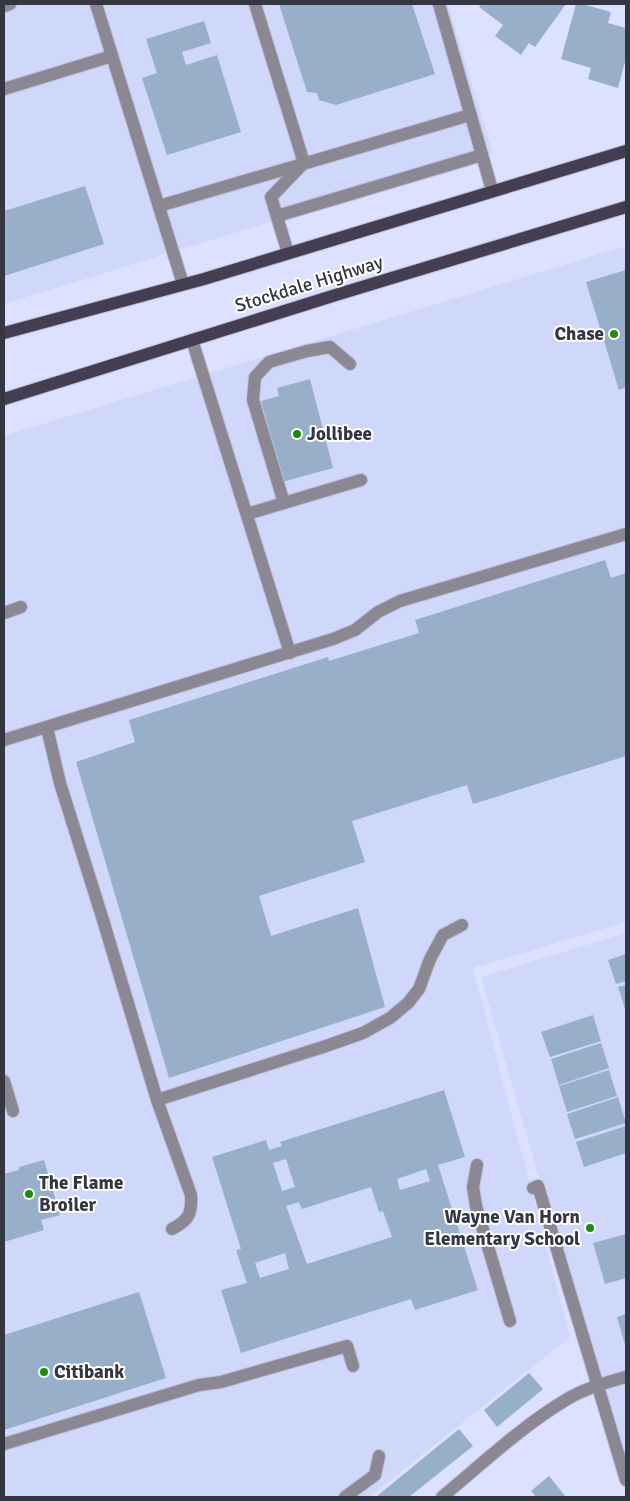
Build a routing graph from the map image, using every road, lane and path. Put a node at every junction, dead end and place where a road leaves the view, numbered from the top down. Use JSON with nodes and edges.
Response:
{"nodes":[{"id":1,"x":10,"y":4,"type":"edge"},
{"id":2,"x":96,"y":4,"type":"edge"},
{"id":3,"x":256,"y":4,"type":"edge"},
{"id":4,"x":439,"y":4,"type":"edge"},
{"id":5,"x":4,"y":6,"type":"edge"},
{"id":6,"x":112,"y":56,"type":"junction"},
{"id":7,"x":4,"y":89,"type":"edge"},
{"id":8,"x":470,"y":115,"type":"junction"},
{"id":9,"x":626,"y":151,"type":"edge"},
{"id":10,"x":482,"y":155,"type":"junction"},
{"id":11,"x":304,"y":163,"type":"junction"},
{"id":12,"x":492,"y":190,"type":"junction"},
{"id":13,"x":159,"y":206,"type":"junction"},
{"id":14,"x":626,"y":207,"type":"edge"},
{"id":15,"x":277,"y":216,"type":"junction"},
{"id":16,"x":288,"y":253,"type":"junction"},
{"id":17,"x":183,"y":284,"type":"junction"},
{"id":18,"x":4,"y":333,"type":"edge"},
{"id":19,"x":192,"y":340,"type":"junction"},
{"id":20,"x":350,"y":364,"type":"dead end"},
{"id":21,"x":4,"y":399,"type":"edge"},
{"id":22,"x":361,"y":480,"type":"dead end"},
{"id":23,"x":284,"y":503,"type":"junction"},
{"id":24,"x":247,"y":514,"type":"junction"},
{"id":25,"x":626,"y":534,"type":"edge"},
{"id":26,"x":21,"y":608,"type":"dead end"},
{"id":27,"x":4,"y":612,"type":"edge"},
{"id":28,"x":290,"y":653,"type":"junction"},
{"id":29,"x":47,"y":728,"type":"junction"},
{"id":30,"x":4,"y":740,"type":"edge"},
{"id":31,"x":462,"y":925,"type":"dead end"},
{"id":32,"x":4,"y":1081,"type":"edge"},
{"id":33,"x":157,"y":1100,"type":"junction"},
{"id":34,"x":13,"y":1111,"type":"dead end"},
{"id":35,"x":477,"y":1165,"type":"dead end"},
{"id":36,"x":533,"y":1188,"type":"dead end"},
{"id":37,"x":172,"y":1229,"type":"dead end"},
{"id":38,"x":510,"y":1321,"type":"dead end"},
{"id":39,"x":353,"y":1366,"type":"dead end"},
{"id":40,"x":626,"y":1377,"type":"edge"},
{"id":41,"x":598,"y":1385,"type":"junction"},
{"id":42,"x":4,"y":1444,"type":"edge"},
{"id":43,"x":379,"y":1456,"type":"dead end"},
{"id":44,"x":626,"y":1480,"type":"edge"},
{"id":45,"x":345,"y":1497,"type":"edge"},
{"id":46,"x":442,"y":1497,"type":"edge"}],
"edges":[{"from":1,"to":5,"type":"street"},
{"from":2,"to":6,"type":"street"},
{"from":3,"to":11,"type":"street"},
{"from":4,"to":8,"type":"street"},
{"from":6,"to":7,"type":"street"},
{"from":6,"to":13,"type":"street"},
{"from":8,"to":10,"type":"street"},
{"from":8,"to":11,"type":"street"},
{"from":9,"to":12,"type":"main road","name":"Stockdale Highway"},
{"from":10,"to":12,"type":"street"},
{"from":10,"to":15,"type":"street"},
{"from":11,"to":13,"type":"street"},
{"from":11,"to":15,"type":"street"},
{"from":12,"to":16,"type":"main road","name":"Stockdale Highway"},
{"from":13,"to":17,"type":"street"},
{"from":14,"to":19,"type":"main road","name":"Stockdale Highway"},
{"from":15,"to":16,"type":"street"},
{"from":16,"to":17,"type":"main road","name":"Stockdale Highway"},
{"from":17,"to":18,"type":"main road","name":"Stockdale Highway"},
{"from":19,"to":21,"type":"main road","name":"Stockdale Highway"},
{"from":19,"to":24,"type":"street"},
{"from":20,"to":23,"type":"street"},
{"from":22,"to":23,"type":"street"},
{"from":23,"to":24,"type":"street"},
{"from":24,"to":28,"type":"street"},
{"from":25,"to":28,"type":"street"},
{"from":26,"to":27,"type":"street"},
{"from":28,"to":29,"type":"street"},
{"from":29,"to":30,"type":"street"},
{"from":29,"to":33,"type":"street"},
{"from":31,"to":33,"type":"street"},
{"from":32,"to":34,"type":"street"},
{"from":33,"to":37,"type":"street"},
{"from":35,"to":38,"type":"street"},
{"from":36,"to":41,"type":"street"},
{"from":39,"to":42,"type":"street"},
{"from":40,"to":41,"type":"street"},
{"from":41,"to":44,"type":"street"},
{"from":41,"to":46,"type":"street"},
{"from":43,"to":45,"type":"street"}]}
